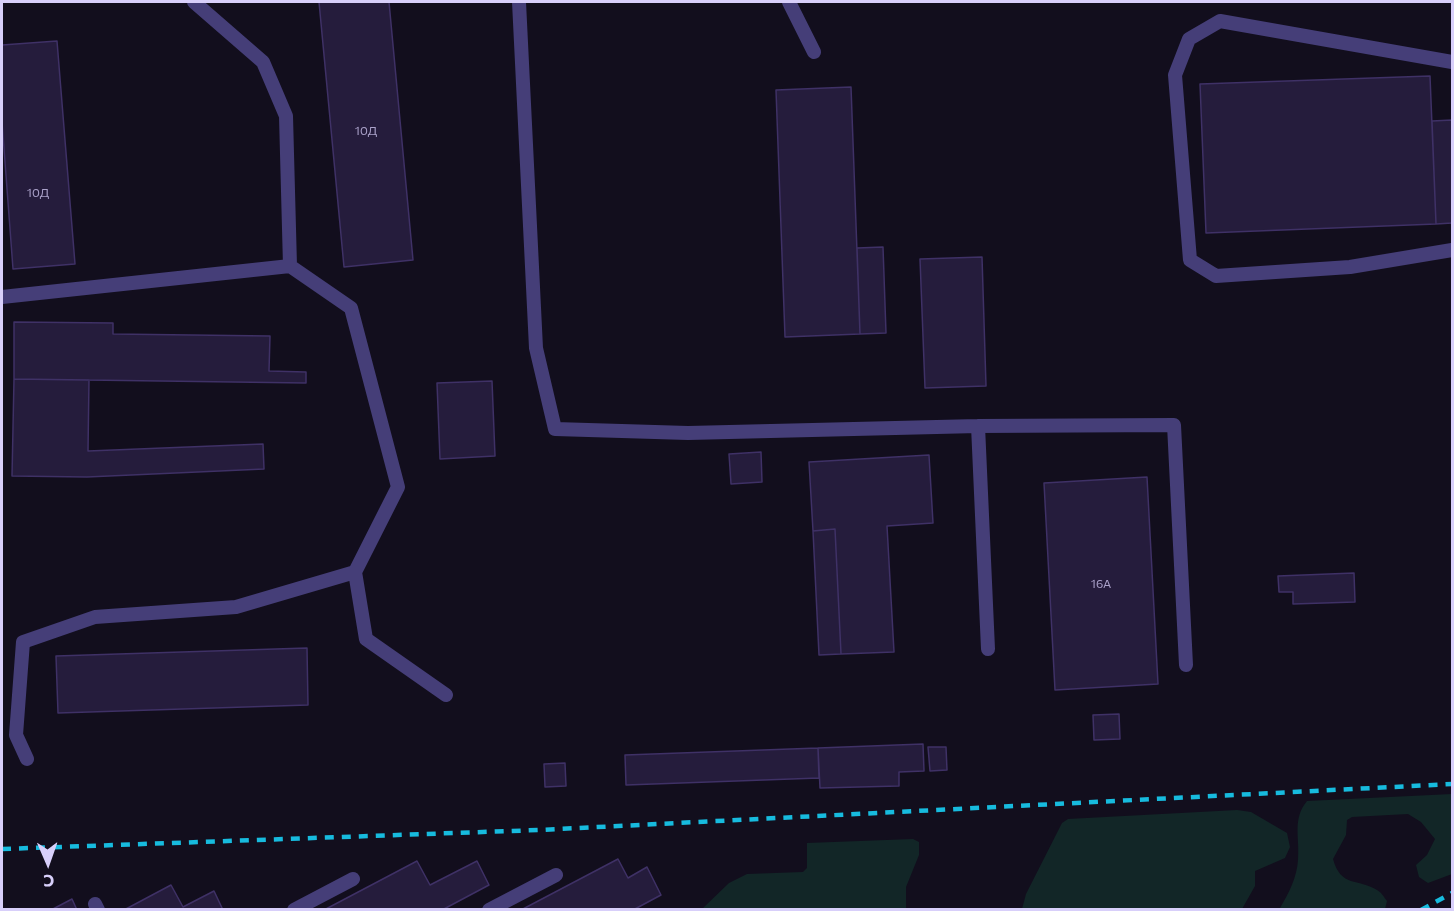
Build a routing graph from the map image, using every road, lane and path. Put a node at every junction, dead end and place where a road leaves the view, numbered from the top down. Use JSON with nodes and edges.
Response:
{"nodes":[{"id":1,"x":194,"y":2,"type":"edge"},
{"id":2,"x":519,"y":2,"type":"edge"},
{"id":3,"x":789,"y":2,"type":"edge"},
{"id":4,"x":814,"y":52,"type":"dead end"},
{"id":5,"x":1452,"y":62,"type":"edge"},
{"id":6,"x":1452,"y":250,"type":"edge"},
{"id":7,"x":290,"y":266,"type":"junction"},
{"id":8,"x":2,"y":297,"type":"edge"},
{"id":9,"x":978,"y":426,"type":"junction"},
{"id":10,"x":355,"y":572,"type":"junction"},
{"id":11,"x":988,"y":649,"type":"dead end"},
{"id":12,"x":1186,"y":665,"type":"dead end"},
{"id":13,"x":446,"y":695,"type":"dead end"},
{"id":14,"x":27,"y":759,"type":"dead end"},
{"id":15,"x":556,"y":875,"type":"dead end"},
{"id":16,"x":353,"y":879,"type":"dead end"},
{"id":17,"x":294,"y":909,"type":"edge"},
{"id":18,"x":489,"y":909,"type":"edge"}],
"edges":[{"from":1,"to":7,"type":"lane"},
{"from":2,"to":9,"type":"lane"},
{"from":3,"to":4,"type":"lane"},
{"from":5,"to":6,"type":"lane"},
{"from":7,"to":8,"type":"lane"},
{"from":7,"to":10,"type":"lane"},
{"from":9,"to":11,"type":"lane"},
{"from":9,"to":12,"type":"lane"},
{"from":10,"to":13,"type":"lane"},
{"from":10,"to":14,"type":"lane"},
{"from":15,"to":18,"type":"lane"},
{"from":16,"to":17,"type":"lane"}]}
